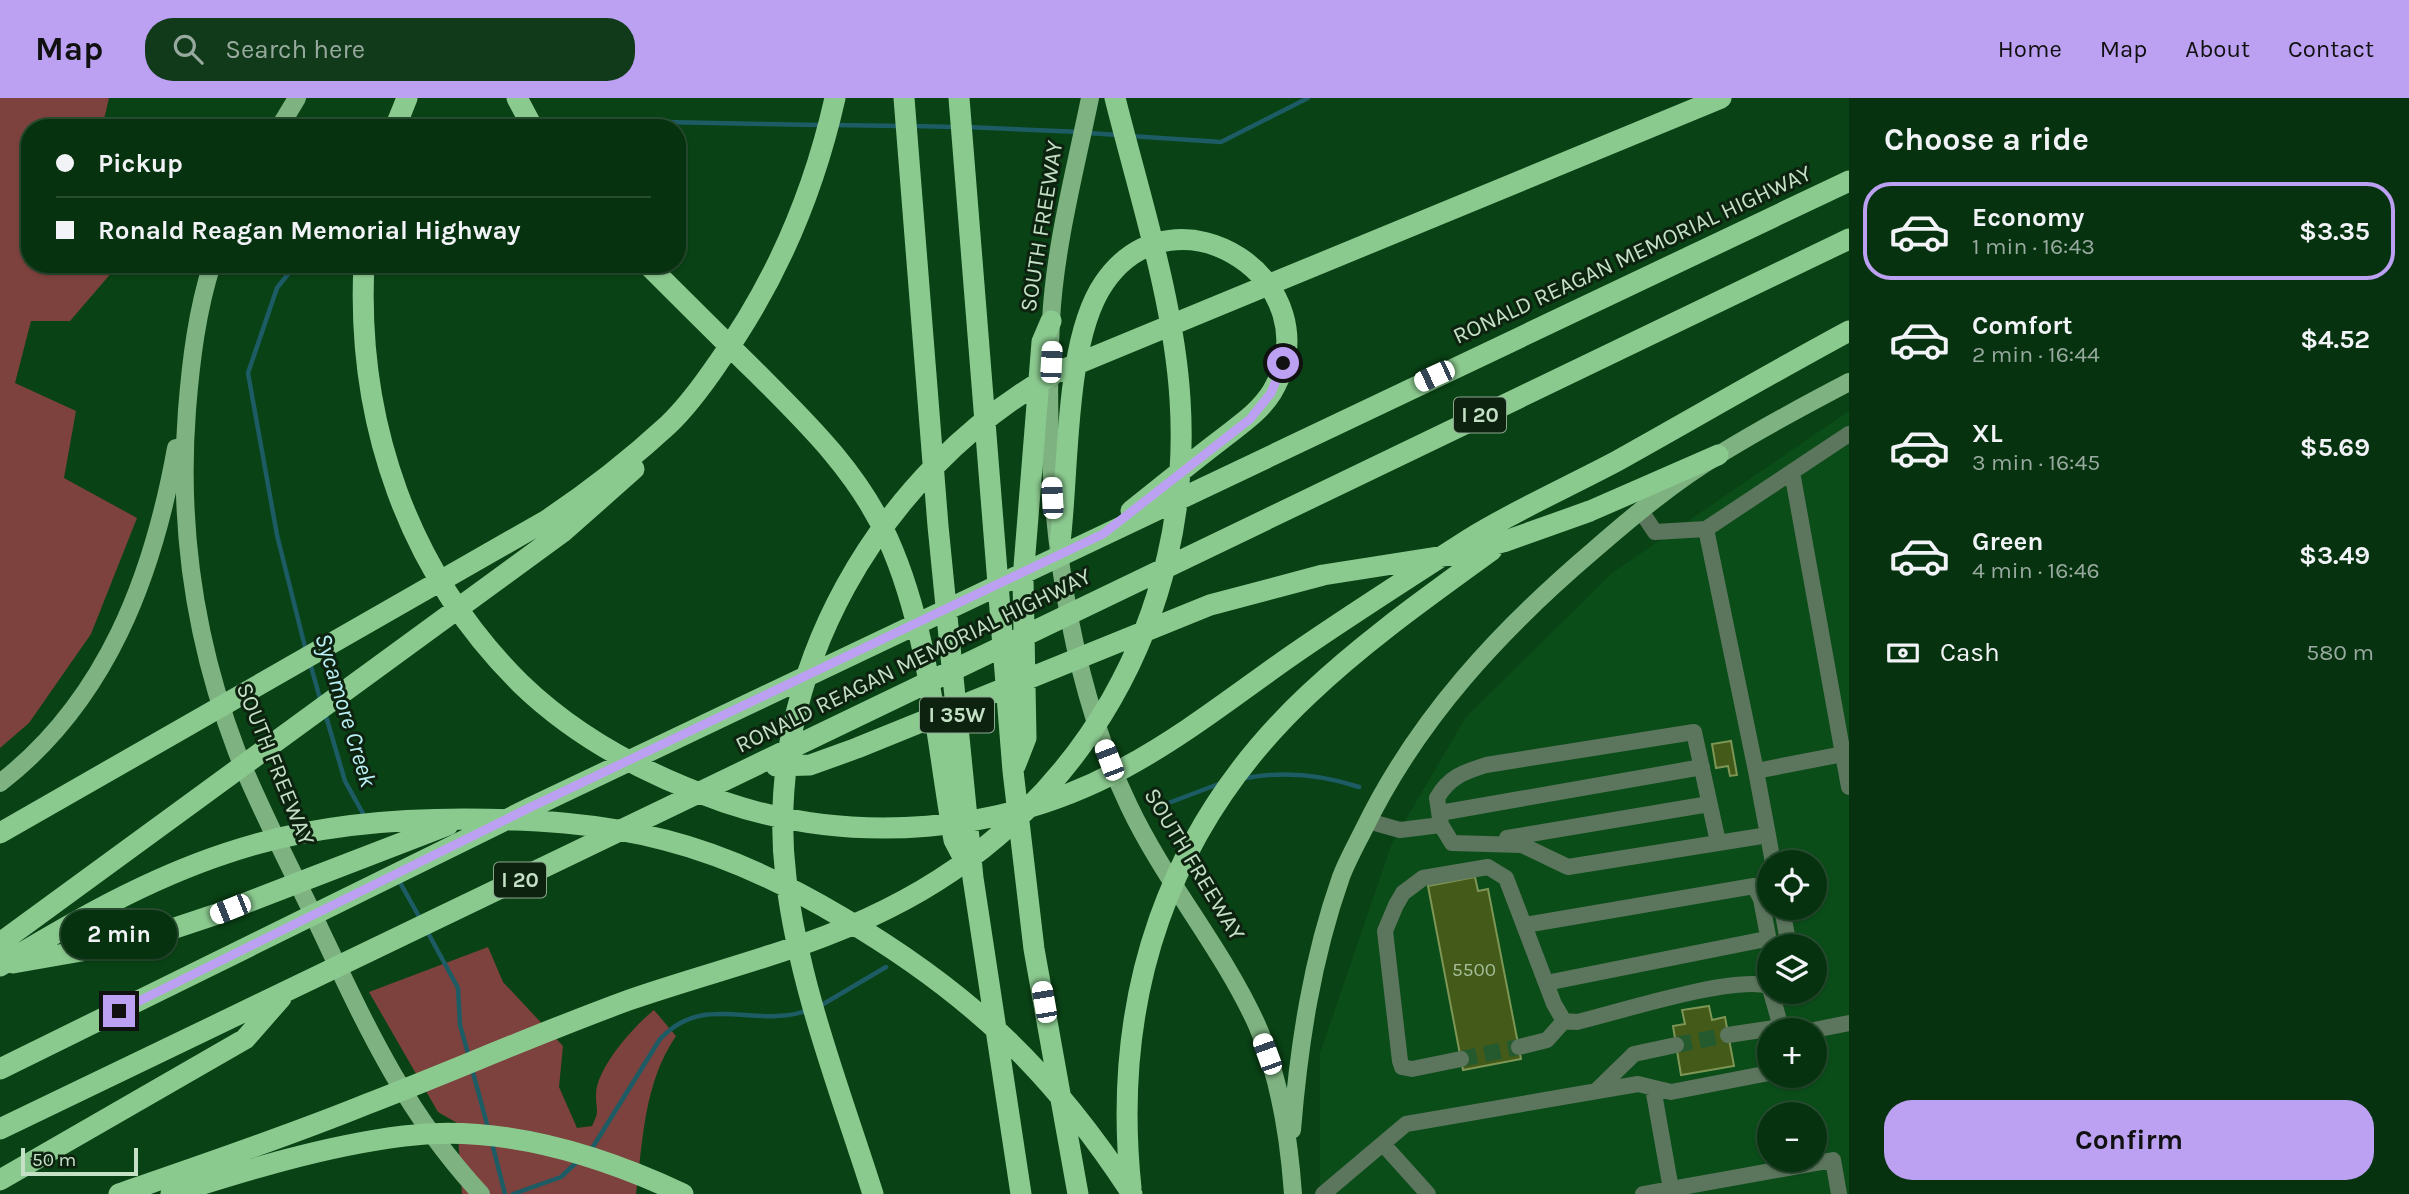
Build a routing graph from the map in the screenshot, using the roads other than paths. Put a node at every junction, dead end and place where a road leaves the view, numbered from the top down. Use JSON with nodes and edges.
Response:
{"nodes":[{"id":1,"x":297,"y":98,"type":"edge"},
{"id":2,"x":407,"y":98,"type":"edge"},
{"id":3,"x":517,"y":98,"type":"edge"},
{"id":4,"x":835,"y":98,"type":"edge"},
{"id":5,"x":904,"y":98,"type":"edge"},
{"id":6,"x":959,"y":98,"type":"edge"},
{"id":7,"x":1090,"y":98,"type":"edge"},
{"id":8,"x":1115,"y":98,"type":"edge"},
{"id":9,"x":1721,"y":98,"type":"edge"},
{"id":10,"x":284,"y":119,"type":"edge"},
{"id":11,"x":399,"y":119,"type":"edge"},
{"id":12,"x":528,"y":119,"type":"edge"},
{"id":13,"x":1849,"y":181,"type":"edge"},
{"id":14,"x":1849,"y":239,"type":"edge"},
{"id":15,"x":210,"y":273,"type":"edge"},
{"id":16,"x":364,"y":273,"type":"edge"},
{"id":17,"x":656,"y":273,"type":"edge"},
{"id":18,"x":1051,"y":321,"type":"junction"},
{"id":19,"x":1840,"y":336,"type":"edge"},
{"id":20,"x":191,"y":362,"type":"junction"},
{"id":21,"x":1849,"y":382,"type":"edge"},
{"id":22,"x":668,"y":424,"type":"junction"},
{"id":23,"x":1849,"y":434,"type":"edge"},
{"id":24,"x":1718,"y":455,"type":"junction"},
{"id":25,"x":1613,"y":462,"type":"junction"},
{"id":26,"x":1792,"y":472,"type":"junction"},
{"id":27,"x":1641,"y":511,"type":"junction"},
{"id":28,"x":1706,"y":529,"type":"junction"},
{"id":29,"x":1103,"y":534,"type":"junction"},
{"id":30,"x":1060,"y":542,"type":"junction"},
{"id":31,"x":1843,"y":754,"type":"junction"},
{"id":32,"x":753,"y":767,"type":"junction"},
{"id":33,"x":1702,"y":767,"type":"junction"},
{"id":34,"x":1013,"y":771,"type":"junction"},
{"id":35,"x":1756,"y":771,"type":"junction"},
{"id":36,"x":0,"y":783,"type":"edge"},
{"id":37,"x":1849,"y":788,"type":"edge"},
{"id":38,"x":1709,"y":804,"type":"junction"},
{"id":39,"x":531,"y":807,"type":"junction"},
{"id":40,"x":1441,"y":819,"type":"junction"},
{"id":41,"x":1368,"y":821,"type":"junction"},
{"id":42,"x":0,"y":833,"type":"edge"},
{"id":43,"x":1768,"y":835,"type":"junction"},
{"id":44,"x":1486,"y":842,"type":"junction"},
{"id":45,"x":1718,"y":842,"type":"junction"},
{"id":46,"x":1771,"y":850,"type":"edge"},
{"id":47,"x":973,"y":878,"type":"junction"},
{"id":48,"x":1525,"y":925,"type":"junction"},
{"id":49,"x":0,"y":943,"type":"edge"},
{"id":50,"x":0,"y":966,"type":"edge"},
{"id":51,"x":1757,"y":982,"type":"edge"},
{"id":52,"x":1546,"y":983,"type":"junction"},
{"id":53,"x":287,"y":991,"type":"junction"},
{"id":54,"x":1564,"y":1021,"type":"junction"},
{"id":55,"x":1849,"y":1023,"type":"edge"},
{"id":56,"x":1827,"y":1027,"type":"edge"},
{"id":57,"x":1757,"y":1032,"type":"edge"},
{"id":58,"x":1728,"y":1035,"type":"tunnel mouth"},
{"id":59,"x":1676,"y":1045,"type":"tunnel mouth"},
{"id":60,"x":1519,"y":1047,"type":"tunnel mouth"},
{"id":61,"x":1461,"y":1059,"type":"tunnel mouth"},
{"id":62,"x":0,"y":1069,"type":"edge"},
{"id":63,"x":1757,"y":1075,"type":"edge"},
{"id":64,"x":1653,"y":1088,"type":"junction"},
{"id":65,"x":1597,"y":1090,"type":"junction"},
{"id":66,"x":0,"y":1129,"type":"edge"},
{"id":67,"x":1383,"y":1144,"type":"junction"},
{"id":68,"x":1290,"y":1151,"type":"junction"},
{"id":69,"x":0,"y":1180,"type":"edge"},
{"id":70,"x":1671,"y":1189,"type":"junction"},
{"id":71,"x":119,"y":1194,"type":"edge"},
{"id":72,"x":171,"y":1194,"type":"edge"},
{"id":73,"x":481,"y":1194,"type":"edge"},
{"id":74,"x":683,"y":1194,"type":"edge"},
{"id":75,"x":873,"y":1194,"type":"edge"},
{"id":76,"x":1021,"y":1194,"type":"edge"},
{"id":77,"x":1078,"y":1194,"type":"edge"},
{"id":78,"x":1132,"y":1194,"type":"edge"},
{"id":79,"x":1293,"y":1194,"type":"edge"},
{"id":80,"x":1323,"y":1194,"type":"edge"},
{"id":81,"x":1428,"y":1194,"type":"edge"},
{"id":82,"x":1643,"y":1194,"type":"edge"},
{"id":83,"x":1839,"y":1194,"type":"edge"}],
"edges":[{"from":1,"to":10,"type":"main road"},
{"from":2,"to":11,"type":"highway"},
{"from":3,"to":12,"type":"highway"},
{"from":4,"to":22,"type":"highway"},
{"from":5,"to":47,"type":"highway","number":"I 35W"},
{"from":6,"to":34,"type":"highway","number":"I 35W"},
{"from":7,"to":18,"type":"main road","name":"SOUTH FREEWAY"},
{"from":8,"to":71,"type":"highway"},
{"from":9,"to":75,"type":"highway"},
{"from":13,"to":29,"type":"highway","name":"RONALD REAGAN MEMORIAL HIGHWAY","number":"I 20"},
{"from":14,"to":32,"type":"highway","name":"RONALD REAGAN MEMORIAL HIGHWAY","number":"I 20"},
{"from":15,"to":20,"type":"main road","name":"SOUTH FREEWAY"},
{"from":16,"to":25,"type":"highway"},
{"from":17,"to":47,"type":"highway"},
{"from":18,"to":30,"type":"main road","name":"SOUTH FREEWAY"},
{"from":18,"to":34,"type":"highway"},
{"from":19,"to":25,"type":"highway"},
{"from":20,"to":36,"type":"main road"},
{"from":20,"to":73,"type":"main road","name":"SOUTH FREEWAY"},
{"from":21,"to":24,"type":"main road"},
{"from":22,"to":42,"type":"highway"},
{"from":22,"to":49,"type":"highway"},
{"from":23,"to":26,"type":"lane"},
{"from":24,"to":27,"type":"main road"},
{"from":24,"to":32,"type":"highway"},
{"from":25,"to":78,"type":"highway"},
{"from":26,"to":28,"type":"lane"},
{"from":26,"to":31,"type":"lane"},
{"from":27,"to":28,"type":"lane"},
{"from":27,"to":41,"type":"main road"},
{"from":28,"to":35,"type":"lane"},
{"from":29,"to":30,"type":"highway"},
{"from":29,"to":39,"type":"highway","name":"RONALD REAGAN MEMORIAL HIGHWAY","number":"I 20"},
{"from":30,"to":68,"type":"main road","name":"SOUTH FREEWAY"},
{"from":31,"to":35,"type":"lane"},
{"from":31,"to":37,"type":"lane"},
{"from":32,"to":53,"type":"highway","name":"RONALD REAGAN MEMORIAL HIGHWAY","number":"I 20"},
{"from":33,"to":38,"type":"lane"},
{"from":33,"to":40,"type":"lane"},
{"from":33,"to":40,"type":"lane"},
{"from":34,"to":77,"type":"highway","number":"I 35W"},
{"from":35,"to":43,"type":"lane"},
{"from":38,"to":44,"type":"lane"},
{"from":38,"to":45,"type":"lane"},
{"from":39,"to":50,"type":"highway"},
{"from":39,"to":62,"type":"highway","name":"RONALD REAGAN MEMORIAL HIGHWAY","number":"I 20"},
{"from":40,"to":41,"type":"lane"},
{"from":40,"to":44,"type":"lane"},
{"from":41,"to":68,"type":"main road"},
{"from":43,"to":45,"type":"lane"},
{"from":43,"to":46,"type":"lane"},
{"from":44,"to":45,"type":"lane"},
{"from":47,"to":76,"type":"highway","number":"I 35W"},
{"from":48,"to":52,"type":"lane"},
{"from":48,"to":52,"type":"lane"},
{"from":48,"to":61,"type":"lane"},
{"from":50,"to":78,"type":"highway"},
{"from":51,"to":54,"type":"lane"},
{"from":52,"to":54,"type":"lane"},
{"from":53,"to":66,"type":"highway","name":"RONALD REAGAN MEMORIAL HIGHWAY","number":"I 20"},
{"from":53,"to":69,"type":"highway"},
{"from":54,"to":60,"type":"lane"},
{"from":55,"to":56,"type":"lane"},
{"from":57,"to":58,"type":"lane"},
{"from":59,"to":65,"type":"lane"},
{"from":63,"to":64,"type":"lane"},
{"from":64,"to":65,"type":"lane"},
{"from":64,"to":70,"type":"lane"},
{"from":65,"to":67,"type":"lane"},
{"from":67,"to":80,"type":"lane"},
{"from":67,"to":81,"type":"lane"},
{"from":68,"to":79,"type":"main road","name":"SOUTH FREEWAY"},
{"from":70,"to":82,"type":"lane"},
{"from":70,"to":83,"type":"lane"},
{"from":72,"to":74,"type":"highway"}]}
